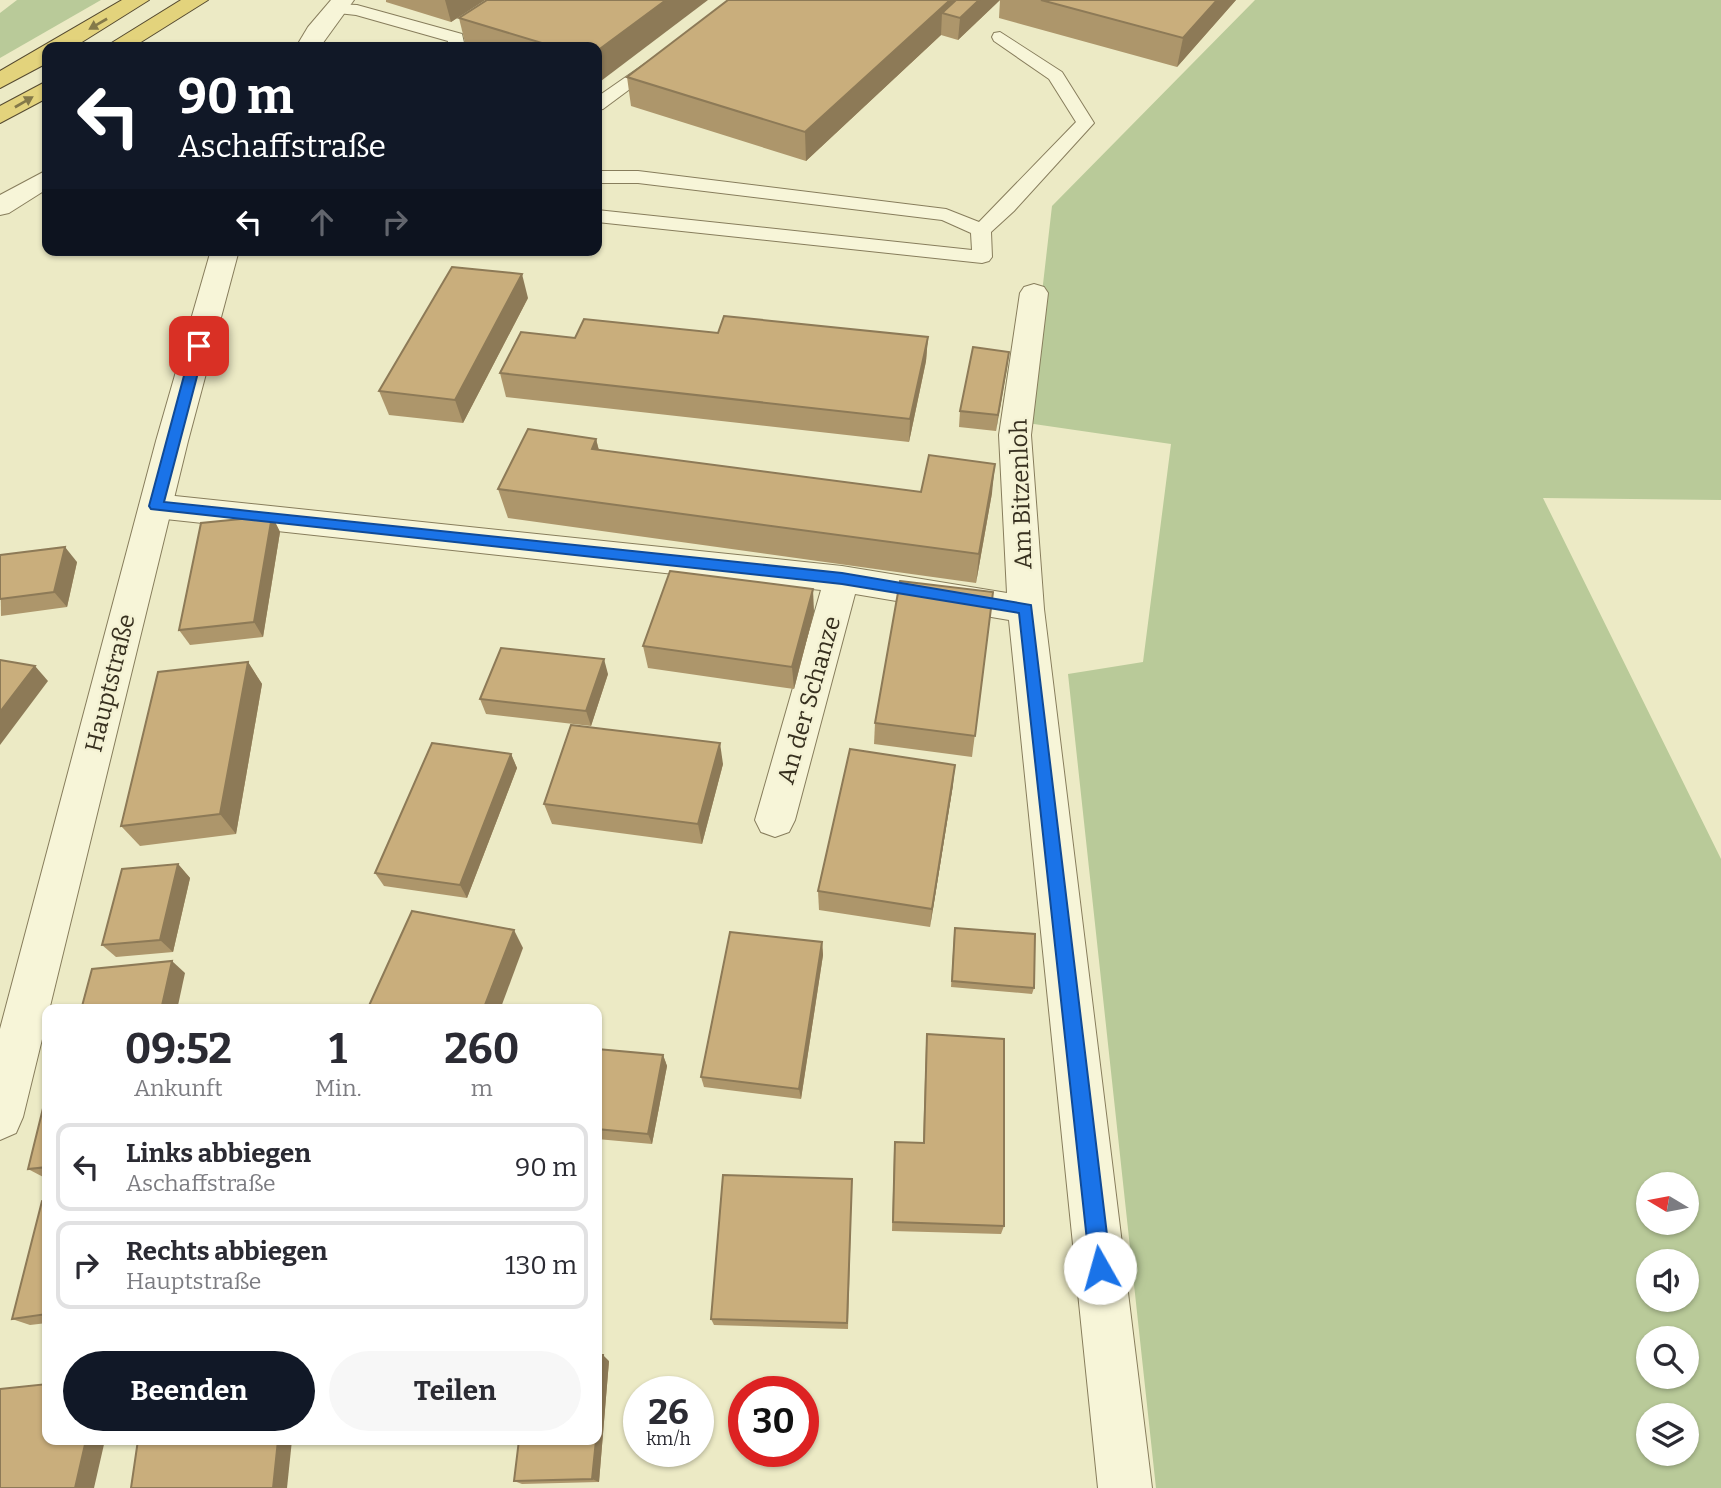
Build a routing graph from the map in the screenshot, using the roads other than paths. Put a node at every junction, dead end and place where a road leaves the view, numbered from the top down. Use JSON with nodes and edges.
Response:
{"nodes":[{"id":1,"x":138,"y":0,"type":"edge"},
{"id":2,"x":197,"y":0,"type":"edge"},
{"id":3,"x":339,"y":4,"type":"edge"},
{"id":4,"x":1000,"y":37,"type":"dead end"},
{"id":5,"x":67,"y":42,"type":"edge"},
{"id":6,"x":126,"y":42,"type":"edge"},
{"id":7,"x":311,"y":42,"type":"edge"},
{"id":8,"x":456,"y":42,"type":"edge"},
{"id":9,"x":674,"y":49,"type":"edge"},
{"id":10,"x":42,"y":56,"type":"edge"},
{"id":11,"x":0,"y":81,"type":"edge"},
{"id":12,"x":42,"y":91,"type":"edge"},
{"id":13,"x":602,"y":101,"type":"edge"},
{"id":14,"x":0,"y":116,"type":"edge"},
{"id":15,"x":602,"y":177,"type":"edge"},
{"id":16,"x":42,"y":181,"type":"edge"},
{"id":17,"x":0,"y":207,"type":"edge"},
{"id":18,"x":602,"y":217,"type":"edge"},
{"id":19,"x":981,"y":230,"type":"junction"},
{"id":20,"x":223,"y":256,"type":"edge"},
{"id":21,"x":1034,"y":293,"type":"dead end"},
{"id":22,"x":156,"y":506,"type":"junction"},
{"id":23,"x":842,"y":579,"type":"junction"},
{"id":24,"x":1026,"y":609,"type":"junction"},
{"id":25,"x":775,"y":821,"type":"dead end"},
{"id":26,"x":0,"y":1117,"type":"edge"},
{"id":27,"x":1125,"y":1488,"type":"edge"}],
"edges":[{"from":1,"to":5,"type":"highway","one_way":true},
{"from":2,"to":6,"type":"highway"},
{"from":3,"to":7,"type":"street"},
{"from":3,"to":8,"type":"lane"},
{"from":4,"to":19,"type":"lane"},
{"from":9,"to":13,"type":"lane"},
{"from":10,"to":11,"type":"highway"},
{"from":14,"to":12,"type":"highway","one_way":true},
{"from":15,"to":19,"type":"lane"},
{"from":16,"to":17,"type":"street"},
{"from":18,"to":19,"type":"lane"},
{"from":20,"to":22,"type":"street","name":"Hauptstraße"},
{"from":21,"to":24,"type":"street","name":"Am Bitzenloh"},
{"from":22,"to":23,"type":"street"},
{"from":22,"to":26,"type":"street","name":"Hauptstraße"},
{"from":23,"to":24,"type":"street"},
{"from":23,"to":25,"type":"street","name":"An der Schanze"},
{"from":24,"to":27,"type":"street","name":"Am Bitzenloh"}]}
